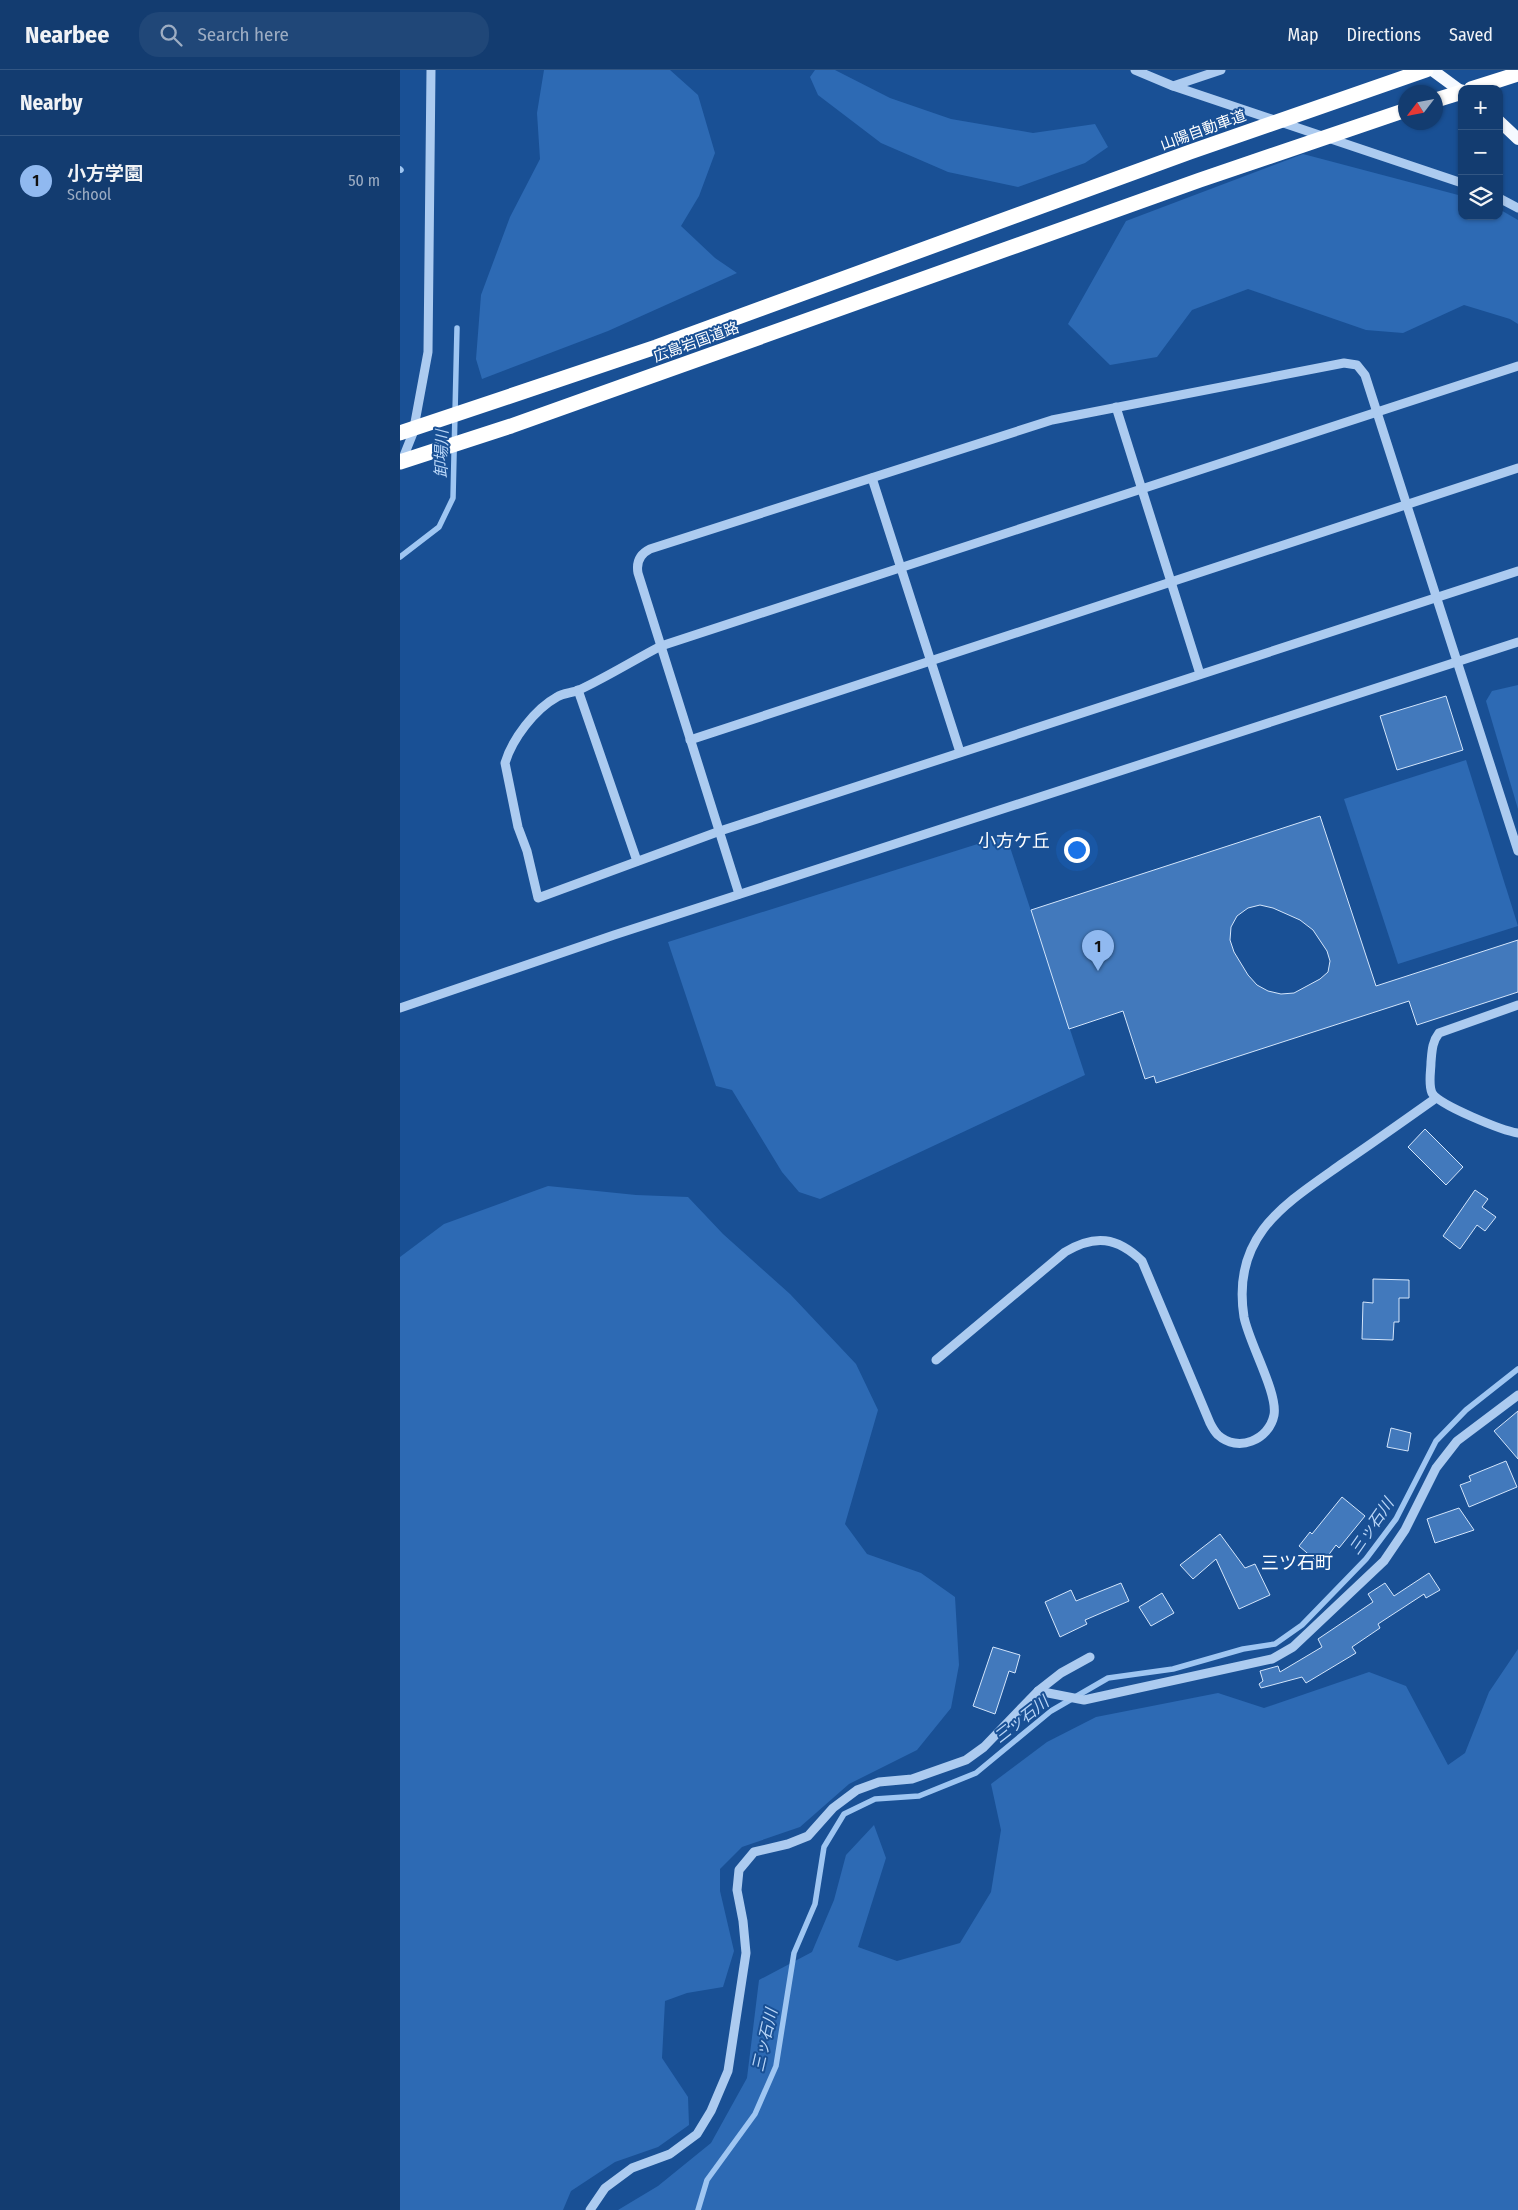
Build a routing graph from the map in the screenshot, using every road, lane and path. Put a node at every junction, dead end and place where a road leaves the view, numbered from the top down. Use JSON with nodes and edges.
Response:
{"nodes":[{"id":1,"x":431,"y":70,"type":"edge"},
{"id":2,"x":1135,"y":70,"type":"edge"},
{"id":3,"x":1221,"y":70,"type":"edge"},
{"id":4,"x":1426,"y":70,"type":"edge"},
{"id":5,"x":1432,"y":70,"type":"edge"},
{"id":6,"x":1518,"y":74,"type":"edge"},
{"id":7,"x":1484,"y":85,"type":"edge"},
{"id":8,"x":1173,"y":86,"type":"junction"},
{"id":9,"x":1458,"y":89,"type":"edge"},
{"id":10,"x":1458,"y":93,"type":"edge"},
{"id":11,"x":1443,"y":98,"type":"edge"},
{"id":12,"x":1398,"y":113,"type":"edge"},
{"id":13,"x":1503,"y":125,"type":"edge"},
{"id":14,"x":1518,"y":139,"type":"edge"},
{"id":15,"x":1458,"y":182,"type":"edge"},
{"id":16,"x":1503,"y":200,"type":"edge"},
{"id":17,"x":1518,"y":208,"type":"edge"},
{"id":18,"x":992,"y":226,"type":"joint"},
{"id":19,"x":1518,"y":366,"type":"edge"},
{"id":20,"x":1116,"y":407,"type":"junction"},
{"id":21,"x":1377,"y":412,"type":"junction"},
{"id":22,"x":400,"y":433,"type":"edge"},
{"id":23,"x":400,"y":464,"type":"edge"},
{"id":24,"x":1518,"y":468,"type":"edge"},
{"id":25,"x":872,"y":478,"type":"junction"},
{"id":26,"x":1141,"y":489,"type":"junction"},
{"id":27,"x":1407,"y":505,"type":"junction"},
{"id":28,"x":901,"y":568,"type":"junction"},
{"id":29,"x":1518,"y":571,"type":"edge"},
{"id":30,"x":1171,"y":582,"type":"junction"},
{"id":31,"x":1437,"y":598,"type":"junction"},
{"id":32,"x":1518,"y":642,"type":"edge"},
{"id":33,"x":661,"y":646,"type":"junction"},
{"id":34,"x":931,"y":661,"type":"junction"},
{"id":35,"x":1457,"y":662,"type":"junction"},
{"id":36,"x":1200,"y":674,"type":"junction"},
{"id":37,"x":578,"y":690,"type":"junction"},
{"id":38,"x":690,"y":740,"type":"junction"},
{"id":39,"x":960,"y":752,"type":"junction"},
{"id":40,"x":720,"y":831,"type":"junction"},
{"id":41,"x":1518,"y":851,"type":"edge"},
{"id":42,"x":637,"y":861,"type":"junction"},
{"id":43,"x":739,"y":894,"type":"junction"},
{"id":44,"x":1518,"y":1005,"type":"edge"},
{"id":45,"x":400,"y":1008,"type":"edge"},
{"id":46,"x":1436,"y":1098,"type":"junction"},
{"id":47,"x":1518,"y":1133,"type":"edge"},
{"id":48,"x":936,"y":1360,"type":"dead end"},
{"id":49,"x":1518,"y":1395,"type":"edge"},
{"id":50,"x":1090,"y":1657,"type":"dead end"},
{"id":51,"x":1042,"y":1692,"type":"junction"},
{"id":52,"x":590,"y":2210,"type":"edge"}],
"edges":[{"from":1,"to":23,"type":"street"},
{"from":2,"to":8,"type":"street"},
{"from":3,"to":8,"type":"street"},
{"from":4,"to":18,"type":"highway","name":"山陽自動車道"},
{"from":5,"to":9,"type":"main road"},
{"from":6,"to":7,"type":"highway"},
{"from":8,"to":15,"type":"street"},
{"from":10,"to":11,"type":"highway"},
{"from":12,"to":23,"type":"highway","name":"広島岩国道路"},
{"from":13,"to":14,"type":"main road"},
{"from":16,"to":17,"type":"street"},
{"from":18,"to":22,"type":"highway","name":"広島岩国道路"},
{"from":19,"to":21,"type":"street"},
{"from":20,"to":21,"type":"street"},
{"from":20,"to":25,"type":"street"},
{"from":20,"to":26,"type":"street"},
{"from":21,"to":26,"type":"street"},
{"from":21,"to":27,"type":"street"},
{"from":24,"to":27,"type":"street"},
{"from":25,"to":28,"type":"street"},
{"from":25,"to":33,"type":"street"},
{"from":26,"to":28,"type":"street"},
{"from":26,"to":30,"type":"street"},
{"from":27,"to":30,"type":"street"},
{"from":27,"to":31,"type":"street"},
{"from":28,"to":33,"type":"street"},
{"from":28,"to":34,"type":"street"},
{"from":29,"to":31,"type":"street"},
{"from":30,"to":34,"type":"street"},
{"from":30,"to":36,"type":"street"},
{"from":31,"to":35,"type":"street"},
{"from":31,"to":36,"type":"street"},
{"from":32,"to":35,"type":"street"},
{"from":33,"to":37,"type":"street"},
{"from":33,"to":38,"type":"street"},
{"from":34,"to":38,"type":"street"},
{"from":34,"to":39,"type":"street"},
{"from":35,"to":41,"type":"street"},
{"from":35,"to":43,"type":"street"},
{"from":36,"to":39,"type":"street"},
{"from":37,"to":42,"type":"street"},
{"from":37,"to":42,"type":"street"},
{"from":38,"to":40,"type":"street"},
{"from":39,"to":40,"type":"street"},
{"from":40,"to":42,"type":"street"},
{"from":40,"to":43,"type":"street"},
{"from":43,"to":45,"type":"street"},
{"from":44,"to":46,"type":"street"},
{"from":46,"to":47,"type":"street"},
{"from":46,"to":48,"type":"street"},
{"from":49,"to":51,"type":"street"},
{"from":50,"to":51,"type":"street"},
{"from":51,"to":52,"type":"street"}]}
